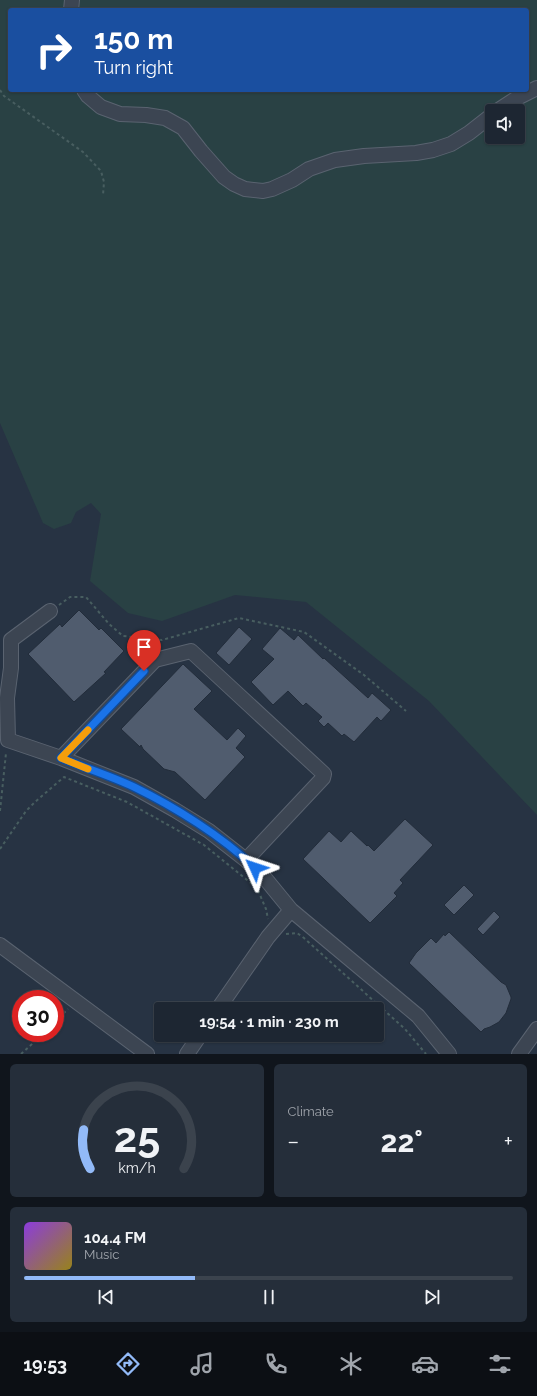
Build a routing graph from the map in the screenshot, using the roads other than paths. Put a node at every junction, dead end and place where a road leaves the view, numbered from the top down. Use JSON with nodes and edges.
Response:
{"nodes":[{"id":1,"x":537,"y":88,"type":"edge"},
{"id":2,"x":85,"y":92,"type":"edge"},
{"id":3,"x":508,"y":104,"type":"edge"},
{"id":4,"x":485,"y":120,"type":"edge"},
{"id":5,"x":50,"y":611,"type":"road end"},
{"id":6,"x":61,"y":758,"type":"junction"},
{"id":7,"x":246,"y":860,"type":"junction"},
{"id":8,"x":291,"y":910,"type":"junction"},
{"id":9,"x":0,"y":945,"type":"edge"},
{"id":10,"x":223,"y":1002,"type":"edge"},
{"id":11,"x":537,"y":1029,"type":"edge"},
{"id":12,"x":195,"y":1042,"type":"edge"},
{"id":13,"x":147,"y":1054,"type":"edge"},
{"id":14,"x":187,"y":1054,"type":"edge"},
{"id":15,"x":449,"y":1054,"type":"edge"},
{"id":16,"x":519,"y":1054,"type":"edge"}],
"edges":[{"from":1,"to":3,"type":"street"},
{"from":2,"to":4,"type":"street"},
{"from":5,"to":6,"type":"street"},
{"from":6,"to":7,"type":"street"},
{"from":6,"to":7,"type":"street"},
{"from":7,"to":8,"type":"street"},
{"from":8,"to":10,"type":"street"},
{"from":8,"to":15,"type":"street"},
{"from":9,"to":13,"type":"street"},
{"from":11,"to":16,"type":"street"},
{"from":12,"to":14,"type":"street"}]}
